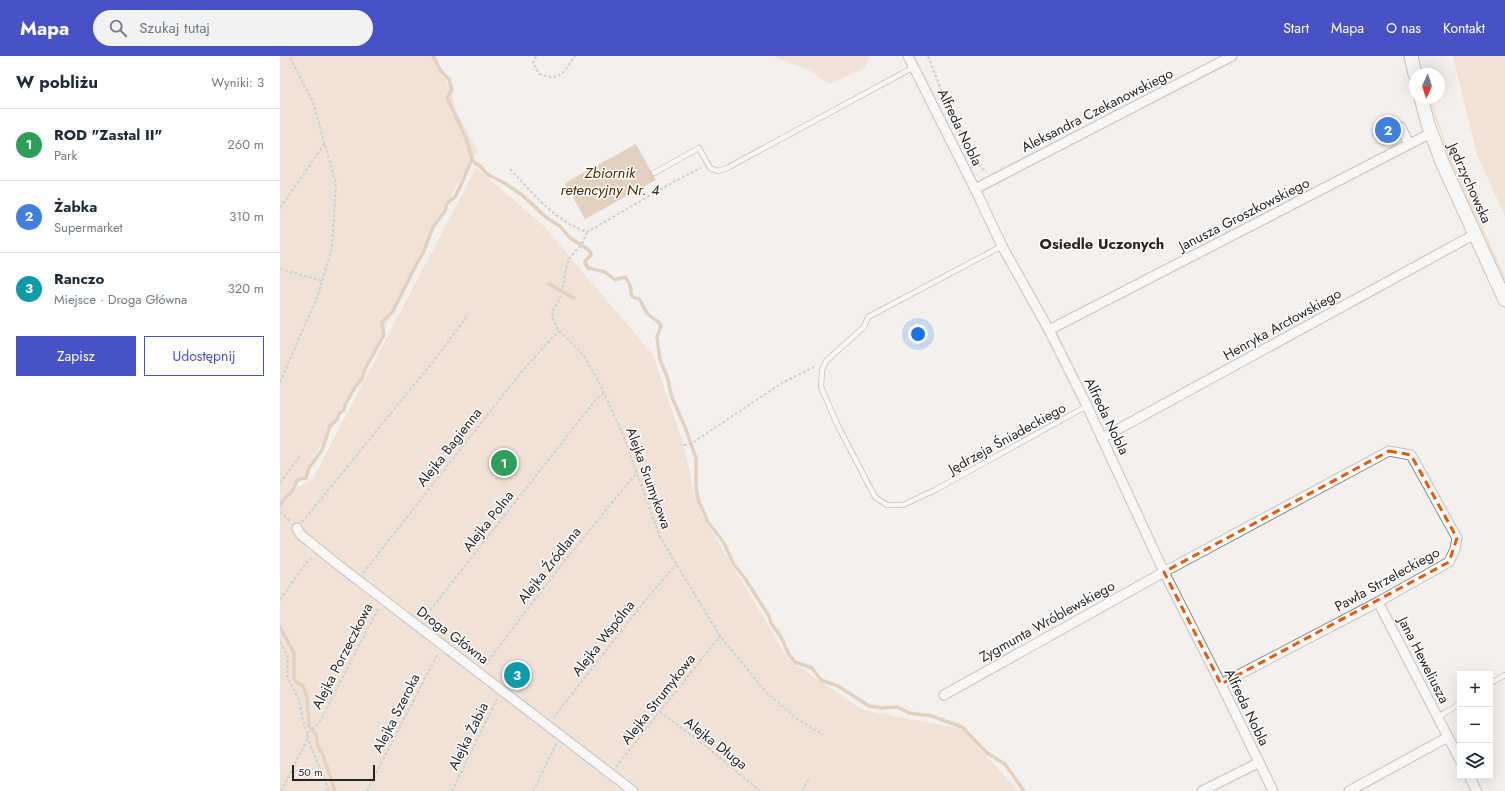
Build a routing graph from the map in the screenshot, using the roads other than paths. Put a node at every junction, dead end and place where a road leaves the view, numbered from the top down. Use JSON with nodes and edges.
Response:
{"nodes":[{"id":1,"x":908,"y":56,"type":"edge"},
{"id":2,"x":1232,"y":56,"type":"edge"},
{"id":3,"x":1412,"y":56,"type":"edge"},
{"id":4,"x":914,"y":66,"type":"junction"},
{"id":5,"x":1414,"y":68,"type":"edge"},
{"id":6,"x":1423,"y":104,"type":"edge"},
{"id":7,"x":1401,"y":127,"type":"dead end"},
{"id":8,"x":1431,"y":133,"type":"junction"},
{"id":9,"x":1409,"y":144,"type":"junction"},
{"id":10,"x":654,"y":173,"type":"dead end"},
{"id":11,"x":975,"y":189,"type":"junction"},
{"id":12,"x":1475,"y":234,"type":"junction"},
{"id":13,"x":1002,"y":246,"type":"junction"},
{"id":14,"x":1505,"y":300,"type":"edge"},
{"id":15,"x":1049,"y":330,"type":"junction"},
{"id":16,"x":1087,"y":406,"type":"junction"},
{"id":17,"x":1102,"y":438,"type":"junction"},
{"id":18,"x":297,"y":528,"type":"road end"},
{"id":19,"x":1164,"y":572,"type":"junction"},
{"id":20,"x":1378,"y":602,"type":"junction"},
{"id":21,"x":1505,"y":675,"type":"edge"},
{"id":22,"x":1493,"y":682,"type":"edge"},
{"id":23,"x":1221,"y":684,"type":"junction"},
{"id":24,"x":944,"y":695,"type":"dead end"},
{"id":25,"x":1457,"y":706,"type":"edge"},
{"id":26,"x":1438,"y":717,"type":"junction"},
{"id":27,"x":1448,"y":737,"type":"junction"},
{"id":28,"x":1457,"y":754,"type":"edge"},
{"id":29,"x":1258,"y":763,"type":"junction"},
{"id":30,"x":1471,"y":779,"type":"edge"},
{"id":31,"x":633,"y":791,"type":"edge"},
{"id":32,"x":1202,"y":791,"type":"edge"},
{"id":33,"x":1273,"y":791,"type":"edge"},
{"id":34,"x":1349,"y":791,"type":"edge"},
{"id":35,"x":1477,"y":791,"type":"edge"}],
"edges":[{"from":1,"to":4,"type":"street","name":"Alfreda Nobla"},
{"from":2,"to":11,"type":"street","name":"Aleksandra Czekanowskiego"},
{"from":3,"to":5,"type":"main road"},
{"from":4,"to":10,"type":"lane"},
{"from":4,"to":11,"type":"street","name":"Alfreda Nobla"},
{"from":6,"to":8,"type":"main road","name":"Jędrzychowska"},
{"from":7,"to":9,"type":"street"},
{"from":8,"to":9,"type":"street","name":"Janusza Groszkowskiego"},
{"from":8,"to":12,"type":"main road","name":"Jędrzychowska"},
{"from":9,"to":15,"type":"street","name":"Janusza Groszkowskiego"},
{"from":11,"to":13,"type":"street","name":"Alfreda Nobla"},
{"from":12,"to":14,"type":"main road","name":"Jędrzychowska"},
{"from":12,"to":17,"type":"street","name":"Henryka Arctowskiego"},
{"from":13,"to":15,"type":"street","name":"Alfreda Nobla"},
{"from":13,"to":16,"type":"lane","name":"Jędrzeja Śniadeckiego"},
{"from":15,"to":16,"type":"street","name":"Alfreda Nobla"},
{"from":16,"to":17,"type":"street","name":"Alfreda Nobla"},
{"from":17,"to":19,"type":"street","name":"Alfreda Nobla"},
{"from":18,"to":31,"type":"street","name":"Droga Główna"},
{"from":19,"to":20,"type":"street","name":"Pawła Strzeleckiego"},
{"from":19,"to":23,"type":"street","name":"Alfreda Nobla"},
{"from":19,"to":24,"type":"street","name":"Zygmunta Wróblewskiego"},
{"from":20,"to":23,"type":"street","name":"Pawła Strzeleckiego"},
{"from":20,"to":26,"type":"street","name":"Jana Heweliusza"},
{"from":21,"to":22,"type":"lane"},
{"from":23,"to":29,"type":"street","name":"Alfreda Nobla"},
{"from":25,"to":26,"type":"lane"},
{"from":26,"to":27,"type":"street","name":"Jana Heweliusza"},
{"from":27,"to":28,"type":"street","name":"Jana Heweliusza"},
{"from":27,"to":34,"type":"street"},
{"from":29,"to":32,"type":"street"},
{"from":29,"to":33,"type":"street","name":"Alfreda Nobla"},
{"from":30,"to":35,"type":"street"}]}
